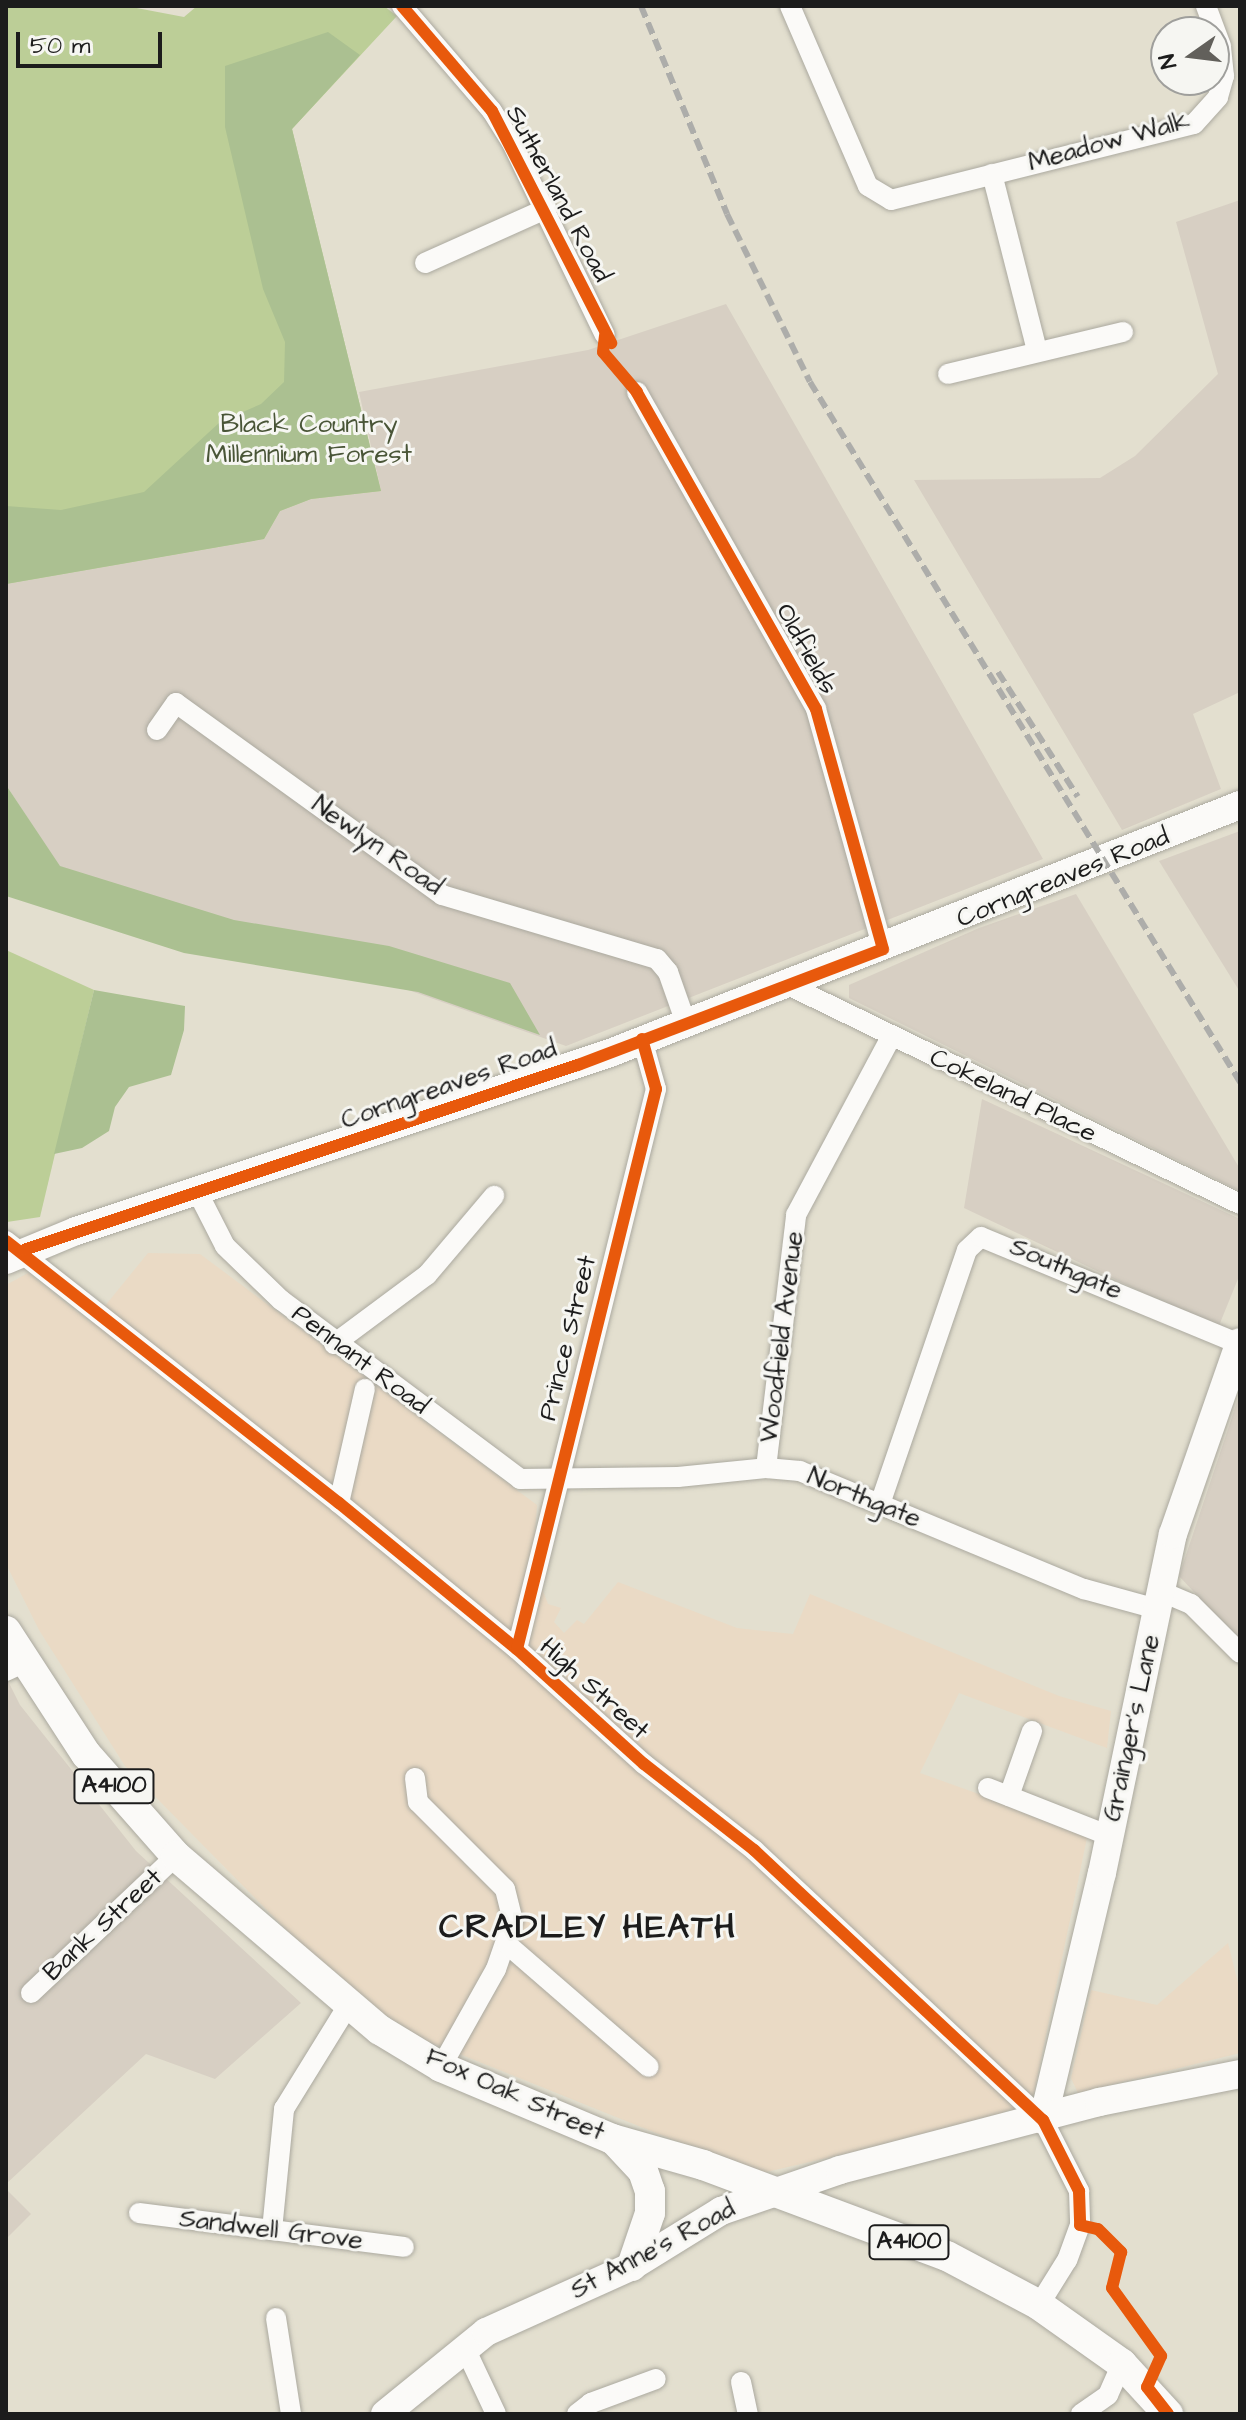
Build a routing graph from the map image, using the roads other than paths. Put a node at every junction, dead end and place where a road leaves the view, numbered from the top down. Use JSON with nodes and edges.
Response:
{"nodes":[{"id":1,"x":402,"y":6,"type":"edge"},
{"id":2,"x":790,"y":6,"type":"edge"},
{"id":3,"x":1206,"y":6,"type":"edge"},
{"id":4,"x":992,"y":174,"type":"junction"},
{"id":5,"x":546,"y":209,"type":"junction"},
{"id":6,"x":425,"y":263,"type":"dead end"},
{"id":7,"x":1123,"y":332,"type":"dead end"},
{"id":8,"x":605,"y":335,"type":"dead end"},
{"id":9,"x":1037,"y":351,"type":"junction"},
{"id":10,"x":948,"y":374,"type":"dead end"},
{"id":11,"x":637,"y":392,"type":"dead end"},
{"id":12,"x":157,"y":730,"type":"dead end"},
{"id":13,"x":1240,"y":805,"type":"edge"},
{"id":14,"x":883,"y":949,"type":"junction"},
{"id":15,"x":788,"y":985,"type":"junction"},
{"id":16,"x":686,"y":1023,"type":"junction"},
{"id":17,"x":891,"y":1037,"type":"junction"},
{"id":18,"x":642,"y":1039,"type":"junction"},
{"id":19,"x":198,"y":1193,"type":"junction"},
{"id":20,"x":494,"y":1196,"type":"dead end"},
{"id":21,"x":1240,"y":1204,"type":"edge"},
{"id":22,"x":11,"y":1250,"type":"edge"},
{"id":23,"x":1240,"y":1343,"type":"edge"},
{"id":24,"x":334,"y":1344,"type":"junction"},
{"id":25,"x":365,"y":1389,"type":"dead end"},
{"id":26,"x":766,"y":1468,"type":"junction"},
{"id":27,"x":557,"y":1476,"type":"junction"},
{"id":28,"x":339,"y":1503,"type":"junction"},
{"id":29,"x":880,"y":1504,"type":"junction"},
{"id":30,"x":1158,"y":1600,"type":"junction"},
{"id":31,"x":6,"y":1631,"type":"edge"},
{"id":32,"x":517,"y":1649,"type":"junction"},
{"id":33,"x":1240,"y":1653,"type":"edge"},
{"id":34,"x":14,"y":1667,"type":"edge"},
{"id":35,"x":1032,"y":1731,"type":"dead end"},
{"id":36,"x":415,"y":1778,"type":"dead end"},
{"id":37,"x":988,"y":1788,"type":"dead end"},
{"id":38,"x":1009,"y":1796,"type":"junction"},
{"id":39,"x":1110,"y":1836,"type":"junction"},
{"id":40,"x":176,"y":1856,"type":"junction"},
{"id":41,"x":508,"y":1945,"type":"junction"},
{"id":42,"x":31,"y":1993,"type":"dead end"},
{"id":43,"x":347,"y":2007,"type":"junction"},
{"id":44,"x":441,"y":2067,"type":"junction"},
{"id":45,"x":649,"y":2067,"type":"dead end"},
{"id":46,"x":1240,"y":2074,"type":"edge"},
{"id":47,"x":1043,"y":2120,"type":"junction"},
{"id":48,"x":612,"y":2139,"type":"junction"},
{"id":49,"x":773,"y":2191,"type":"junction"},
{"id":50,"x":139,"y":2213,"type":"dead end"},
{"id":51,"x":272,"y":2230,"type":"junction"},
{"id":52,"x":404,"y":2247,"type":"dead end"},
{"id":53,"x":632,"y":2266,"type":"junction"},
{"id":54,"x":1039,"y":2305,"type":"junction"},
{"id":55,"x":276,"y":2318,"type":"dead end"},
{"id":56,"x":464,"y":2346,"type":"junction"},
{"id":57,"x":1122,"y":2364,"type":"junction"},
{"id":58,"x":656,"y":2379,"type":"dead end"},
{"id":59,"x":741,"y":2382,"type":"dead end"},
{"id":60,"x":291,"y":2414,"type":"edge"},
{"id":61,"x":385,"y":2414,"type":"edge"},
{"id":62,"x":496,"y":2414,"type":"edge"},
{"id":63,"x":577,"y":2414,"type":"edge"},
{"id":64,"x":748,"y":2414,"type":"edge"},
{"id":65,"x":1081,"y":2414,"type":"edge"},
{"id":66,"x":1168,"y":2414,"type":"edge"}],
"edges":[{"from":1,"to":5,"type":"street","name":"Sutherland Road"},
{"from":2,"to":4,"type":"street","name":"Meadow Walk"},
{"from":3,"to":4,"type":"street","name":"Meadow Walk"},
{"from":4,"to":9,"type":"street","name":"Meadow Walk"},
{"from":5,"to":6,"type":"street","name":"Sutherland Road"},
{"from":5,"to":8,"type":"street","name":"Sutherland Road"},
{"from":7,"to":9,"type":"street"},
{"from":9,"to":10,"type":"street"},
{"from":11,"to":14,"type":"street","name":"Oldfields"},
{"from":12,"to":16,"type":"street","name":"Newlyn Road"},
{"from":13,"to":14,"type":"main road","name":"Corngreaves Road"},
{"from":14,"to":15,"type":"main road","name":"Corngreaves Road"},
{"from":15,"to":16,"type":"main road","name":"Corngreaves Road"},
{"from":15,"to":17,"type":"street","name":"Cokeland Place"},
{"from":16,"to":18,"type":"main road","name":"Corngreaves Road"},
{"from":17,"to":21,"type":"street","name":"Cokeland Place"},
{"from":17,"to":26,"type":"street","name":"Woodfield Avenue"},
{"from":18,"to":19,"type":"main road","name":"Corngreaves Road"},
{"from":18,"to":27,"type":"street","name":"Prince Street"},
{"from":19,"to":22,"type":"main road","name":"Corngreaves Road"},
{"from":19,"to":24,"type":"street","name":"Pennant Road"},
{"from":20,"to":24,"type":"street"},
{"from":22,"to":28,"type":"street","name":"High Street"},
{"from":23,"to":29,"type":"street","name":"Southgate"},
{"from":23,"to":30,"type":"main road","name":"Grainger's Lane"},
{"from":24,"to":27,"type":"street","name":"Pennant Road"},
{"from":25,"to":28,"type":"street"},
{"from":26,"to":27,"type":"street","name":"Northgate"},
{"from":26,"to":29,"type":"street","name":"Northgate"},
{"from":27,"to":32,"type":"street","name":"Prince Street"},
{"from":28,"to":32,"type":"street","name":"High Street"},
{"from":29,"to":30,"type":"street","name":"Northgate"},
{"from":30,"to":33,"type":"street","name":"Northgate"},
{"from":30,"to":39,"type":"main road","name":"Grainger's Lane"},
{"from":31,"to":34,"type":"main road","name":"Fox Oak Street","number":"A4100"},
{"from":32,"to":47,"type":"street","name":"High Street"},
{"from":34,"to":40,"type":"main road","name":"Fox Oak Street","number":"A4100"},
{"from":35,"to":38,"type":"street"},
{"from":36,"to":41,"type":"street"},
{"from":37,"to":38,"type":"street"},
{"from":38,"to":39,"type":"street"},
{"from":39,"to":47,"type":"main road","name":"Grainger's Lane"},
{"from":40,"to":42,"type":"street","name":"Bank Street"},
{"from":40,"to":43,"type":"main road","name":"Fox Oak Street","number":"A4100"},
{"from":41,"to":44,"type":"street"},
{"from":41,"to":45,"type":"street"},
{"from":43,"to":44,"type":"main road","name":"Fox Oak Street","number":"A4100"},
{"from":43,"to":51,"type":"street"},
{"from":44,"to":48,"type":"main road","name":"Fox Oak Street","number":"A4100"},
{"from":46,"to":47,"type":"main road","name":"St Anne's Road"},
{"from":47,"to":49,"type":"main road","name":"St Anne's Road"},
{"from":47,"to":54,"type":"street"},
{"from":48,"to":49,"type":"main road","name":"Fox Oak Street","number":"A4100"},
{"from":48,"to":53,"type":"main road"},
{"from":49,"to":53,"type":"main road","name":"St Anne's Road"},
{"from":49,"to":54,"type":"main road","name":"Fox Oak Street","number":"A4100"},
{"from":50,"to":51,"type":"street","name":"Sandwell Grove"},
{"from":51,"to":52,"type":"street","name":"Sandwell Grove"},
{"from":53,"to":56,"type":"main road","name":"St Anne's Road"},
{"from":54,"to":57,"type":"main road","name":"Fox Oak Street","number":"A4100"},
{"from":55,"to":60,"type":"street"},
{"from":56,"to":61,"type":"main road","name":"St Anne's Road"},
{"from":56,"to":62,"type":"street"},
{"from":57,"to":65,"type":"street"},
{"from":57,"to":66,"type":"main road","name":"Fox Oak Street","number":"A4100"},
{"from":58,"to":63,"type":"street"},
{"from":59,"to":64,"type":"street"}]}
